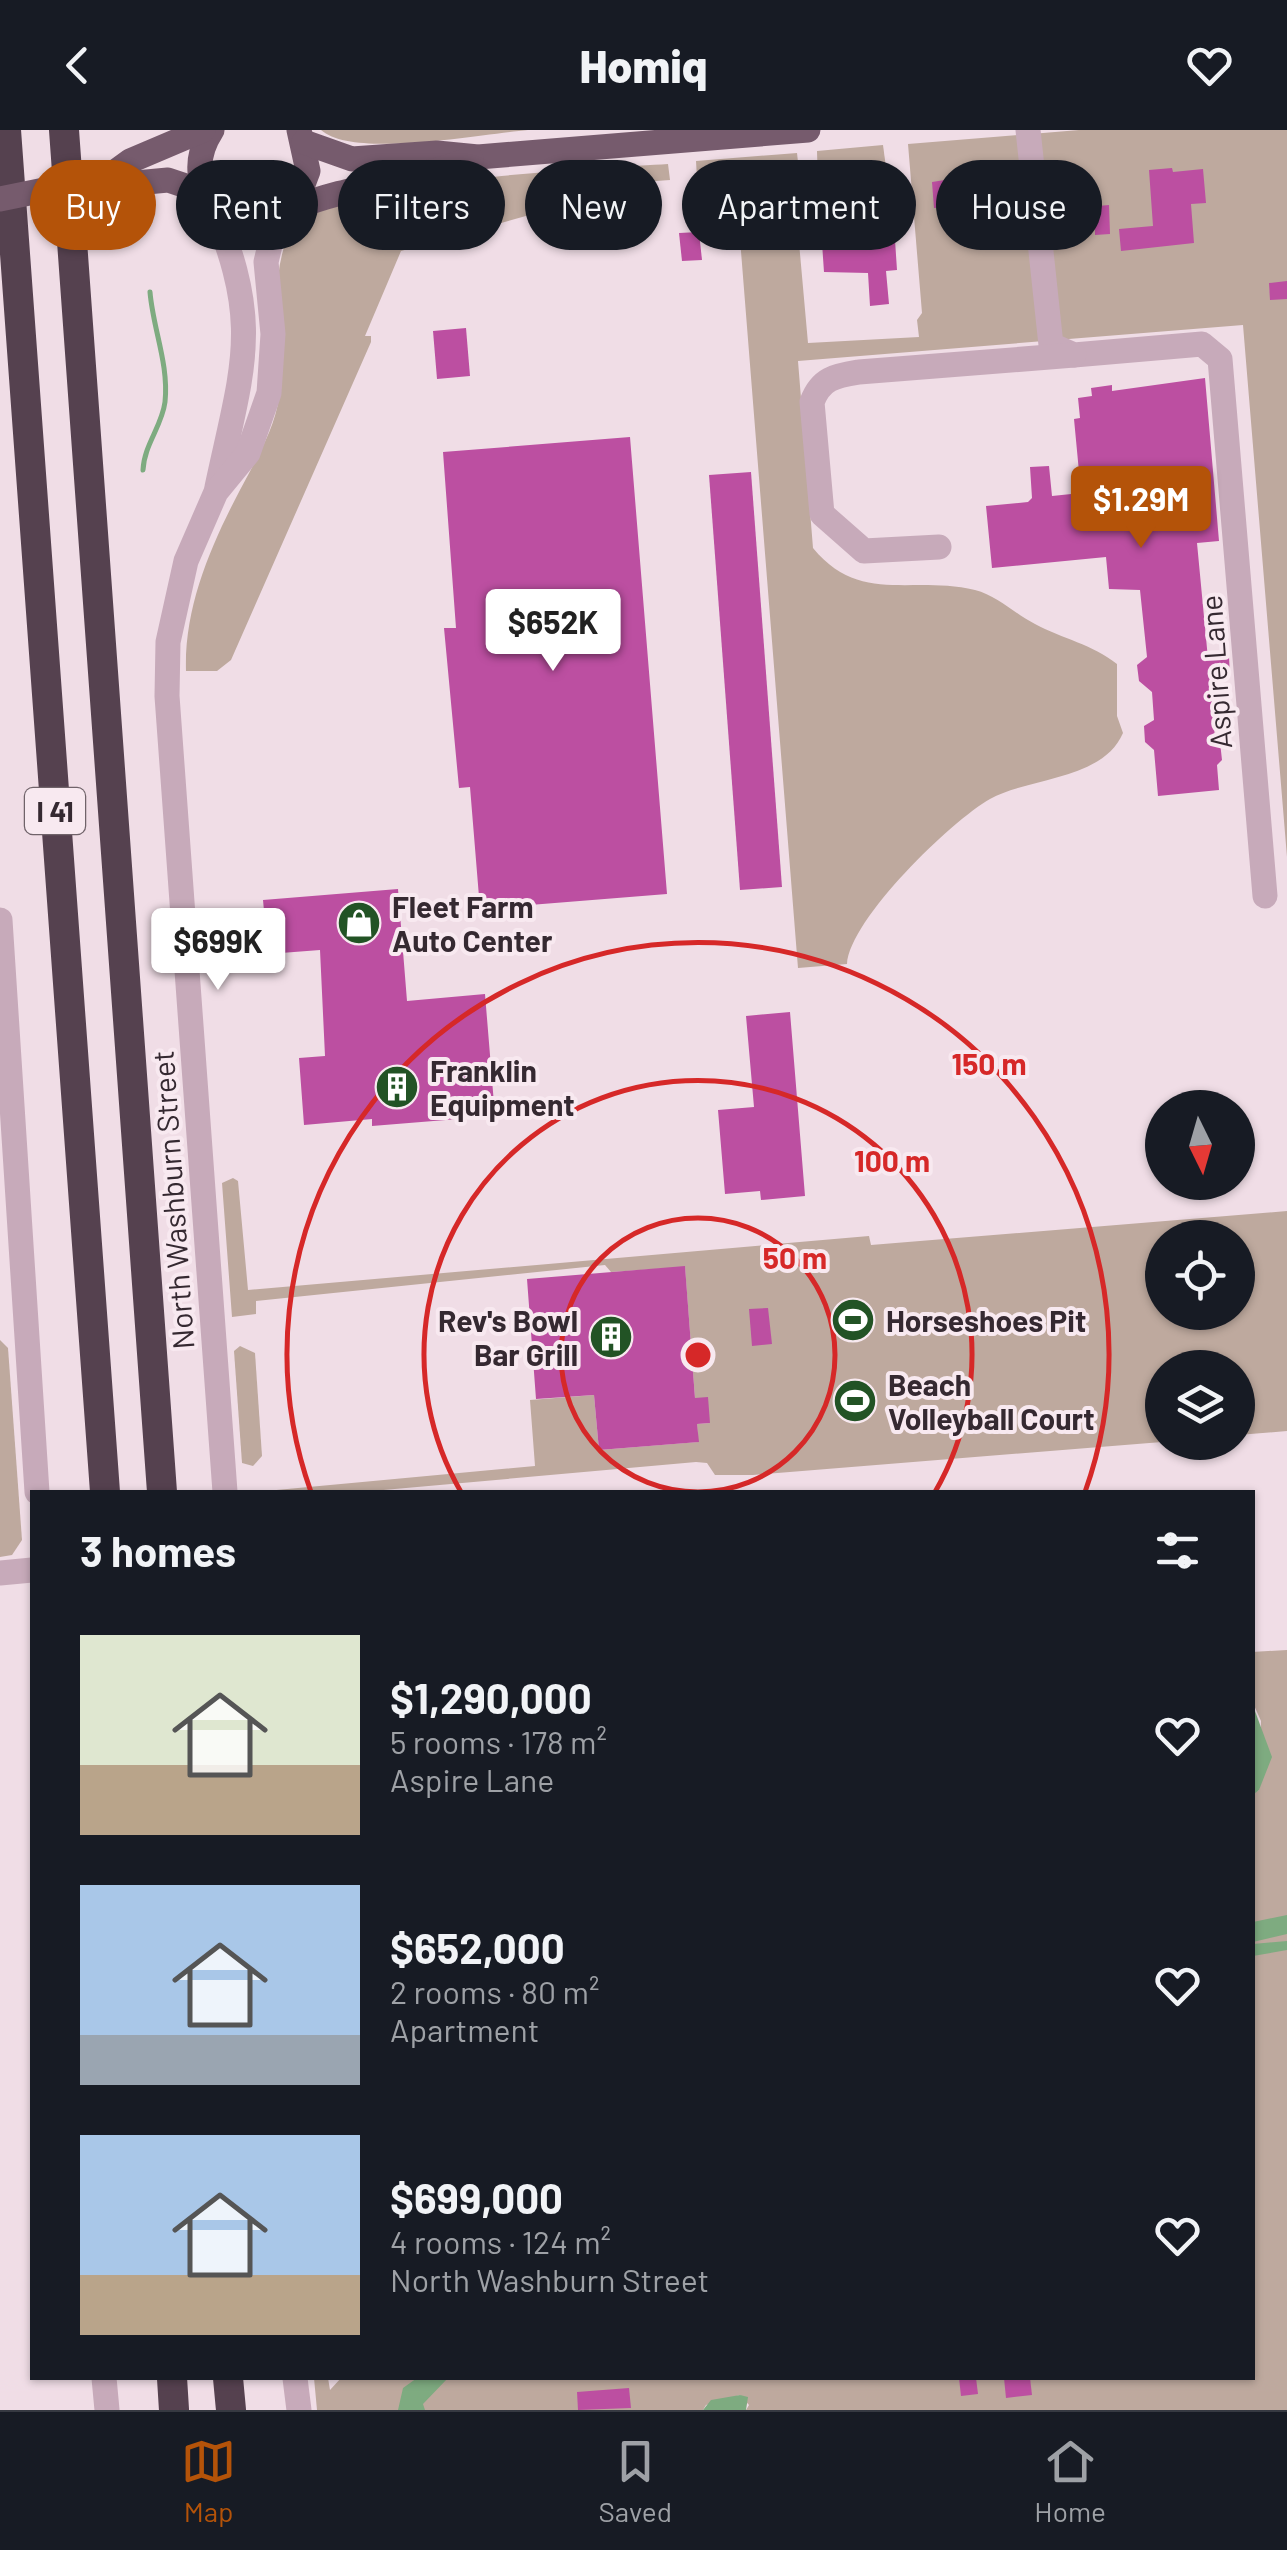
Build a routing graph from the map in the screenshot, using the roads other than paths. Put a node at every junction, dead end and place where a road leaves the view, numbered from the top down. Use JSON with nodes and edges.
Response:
{"nodes":[{"id":1,"x":6,"y":130,"type":"edge"},
{"id":2,"x":64,"y":130,"type":"edge"},
{"id":3,"x":203,"y":130,"type":"edge"},
{"id":4,"x":212,"y":130,"type":"edge"},
{"id":5,"x":808,"y":130,"type":"edge"},
{"id":6,"x":1028,"y":130,"type":"edge"},
{"id":7,"x":301,"y":134,"type":"edge"},
{"id":8,"x":667,"y":136,"type":"edge"},
{"id":9,"x":478,"y":157,"type":"junction"},
{"id":10,"x":132,"y":160,"type":"edge"},
{"id":11,"x":202,"y":160,"type":"edge"},
{"id":12,"x":306,"y":160,"type":"edge"},
{"id":13,"x":30,"y":192,"type":"edge"},
{"id":14,"x":0,"y":198,"type":"edge"},
{"id":15,"x":318,"y":200,"type":"edge"},
{"id":16,"x":229,"y":250,"type":"edge"},
{"id":17,"x":268,"y":250,"type":"edge"},
{"id":18,"x":1074,"y":356,"type":"junction"},
{"id":19,"x":216,"y":492,"type":"junction"},
{"id":20,"x":939,"y":547,"type":"dead end"},
{"id":21,"x":1265,"y":896,"type":"dead end"},
{"id":22,"x":0,"y":920,"type":"edge"},
{"id":23,"x":37,"y":1490,"type":"edge"},
{"id":24,"x":105,"y":1490,"type":"edge"},
{"id":25,"x":162,"y":1490,"type":"edge"},
{"id":26,"x":225,"y":1490,"type":"edge"},
{"id":27,"x":30,"y":1570,"type":"edge"},
{"id":28,"x":0,"y":1572,"type":"edge"},
{"id":29,"x":104,"y":2380,"type":"edge"},
{"id":30,"x":172,"y":2380,"type":"edge"},
{"id":31,"x":228,"y":2380,"type":"edge"},
{"id":32,"x":296,"y":2380,"type":"edge"},
{"id":33,"x":107,"y":2410,"type":"edge"},
{"id":34,"x":174,"y":2410,"type":"edge"},
{"id":35,"x":231,"y":2410,"type":"edge"},
{"id":36,"x":299,"y":2410,"type":"edge"}],
"edges":[{"from":1,"to":24,"type":"highway","number":"I 41"},
{"from":2,"to":25,"type":"highway","number":"I 41"},
{"from":3,"to":10,"type":"main road"},
{"from":4,"to":11,"type":"main road"},
{"from":5,"to":8,"type":"main road"},
{"from":6,"to":18,"type":"street"},
{"from":7,"to":9,"type":"main road"},
{"from":7,"to":12,"type":"main road"},
{"from":8,"to":9,"type":"main road"},
{"from":9,"to":15,"type":"main road"},
{"from":13,"to":14,"type":"main road","bridge":true},
{"from":16,"to":19,"type":"street","name":"North Washburn Street"},
{"from":17,"to":19,"type":"street","name":"North Washburn Street"},
{"from":18,"to":20,"type":"street","name":"Aspire Lane"},
{"from":18,"to":21,"type":"street","name":"Aspire Lane"},
{"from":19,"to":26,"type":"street","name":"North Washburn Street"},
{"from":22,"to":23,"type":"street"},
{"from":27,"to":28,"type":"street"},
{"from":29,"to":33,"type":"street"},
{"from":30,"to":34,"type":"highway"},
{"from":31,"to":35,"type":"highway"},
{"from":32,"to":36,"type":"street"}]}
